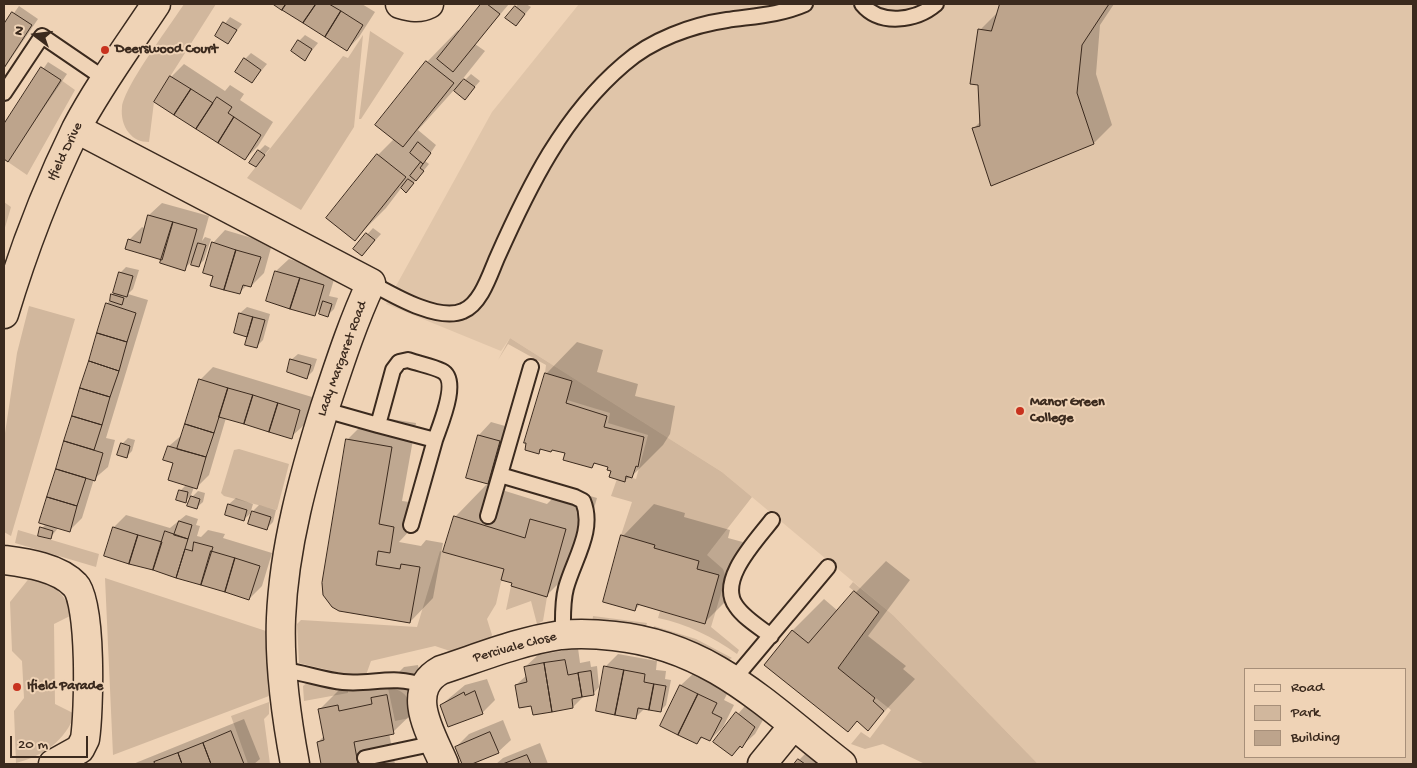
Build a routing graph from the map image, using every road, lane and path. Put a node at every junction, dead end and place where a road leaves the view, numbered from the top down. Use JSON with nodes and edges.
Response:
{"nodes":[{"id":1,"x":400,"y":4,"type":"edge"},
{"id":2,"x":430,"y":4,"type":"edge"},
{"id":3,"x":805,"y":4,"type":"edge"},
{"id":4,"x":862,"y":4,"type":"edge"},
{"id":5,"x":936,"y":4,"type":"edge"},
{"id":6,"x":146,"y":7,"type":"edge"},
{"id":7,"x":105,"y":79,"type":"junction"},
{"id":8,"x":4,"y":93,"type":"edge"},
{"id":9,"x":77,"y":129,"type":"junction"},
{"id":10,"x":9,"y":275,"type":"edge"},
{"id":11,"x":371,"y":283,"type":"junction"},
{"id":12,"x":4,"y":314,"type":"edge"},
{"id":13,"x":531,"y":367,"type":"dead end"},
{"id":14,"x":324,"y":410,"type":"junction"},
{"id":15,"x":378,"y":425,"type":"junction"},
{"id":16,"x":435,"y":440,"type":"junction"},
{"id":17,"x":500,"y":475,"type":"junction"},
{"id":18,"x":488,"y":516,"type":"dead end"},
{"id":19,"x":772,"y":520,"type":"dead end"},
{"id":20,"x":411,"y":525,"type":"dead end"},
{"id":21,"x":4,"y":560,"type":"edge"},
{"id":22,"x":828,"y":567,"type":"dead end"},
{"id":23,"x":564,"y":635,"type":"junction"},
{"id":24,"x":771,"y":636,"type":"junction"},
{"id":25,"x":282,"y":670,"type":"junction"},
{"id":26,"x":734,"y":679,"type":"junction"},
{"id":27,"x":424,"y":686,"type":"junction"},
{"id":28,"x":793,"y":726,"type":"junction"},
{"id":29,"x":440,"y":754,"type":"edge"},
{"id":30,"x":365,"y":758,"type":"dead end"},
{"id":31,"x":53,"y":764,"type":"edge"},
{"id":32,"x":295,"y":764,"type":"edge"},
{"id":33,"x":762,"y":764,"type":"edge"},
{"id":34,"x":842,"y":764,"type":"edge"}],
"edges":[{"from":1,"to":2,"type":"street"},
{"from":3,"to":11,"type":"lane"},
{"from":4,"to":5,"type":"lane"},
{"from":6,"to":7,"type":"street","name":"Ifield Drive"},
{"from":7,"to":8,"type":"lane"},
{"from":7,"to":9,"type":"street","name":"Ifield Drive"},
{"from":9,"to":10,"type":"street","name":"Ifield Drive"},
{"from":9,"to":11,"type":"street","name":"Lady Margaret Road"},
{"from":10,"to":12,"type":"street","name":"Ifield Drive"},
{"from":11,"to":14,"type":"street","name":"Lady Margaret Road"},
{"from":13,"to":17,"type":"lane"},
{"from":14,"to":15,"type":"lane"},
{"from":14,"to":25,"type":"street","name":"Lady Margaret Road"},
{"from":15,"to":16,"type":"lane"},
{"from":15,"to":16,"type":"lane"},
{"from":16,"to":20,"type":"lane"},
{"from":17,"to":18,"type":"lane"},
{"from":17,"to":23,"type":"lane"},
{"from":19,"to":24,"type":"lane"},
{"from":21,"to":31,"type":"street"},
{"from":22,"to":24,"type":"lane"},
{"from":23,"to":26,"type":"street","name":"Percivale Close"},
{"from":23,"to":27,"type":"street","name":"Percivale Close"},
{"from":24,"to":26,"type":"lane"},
{"from":25,"to":27,"type":"lane"},
{"from":25,"to":32,"type":"street","name":"Lady Margaret Road"},
{"from":26,"to":28,"type":"street","name":"Percivale Close"},
{"from":27,"to":29,"type":"street"},
{"from":28,"to":33,"type":"street"},
{"from":28,"to":34,"type":"street","name":"Percivale Close"},
{"from":29,"to":30,"type":"lane"}]}
